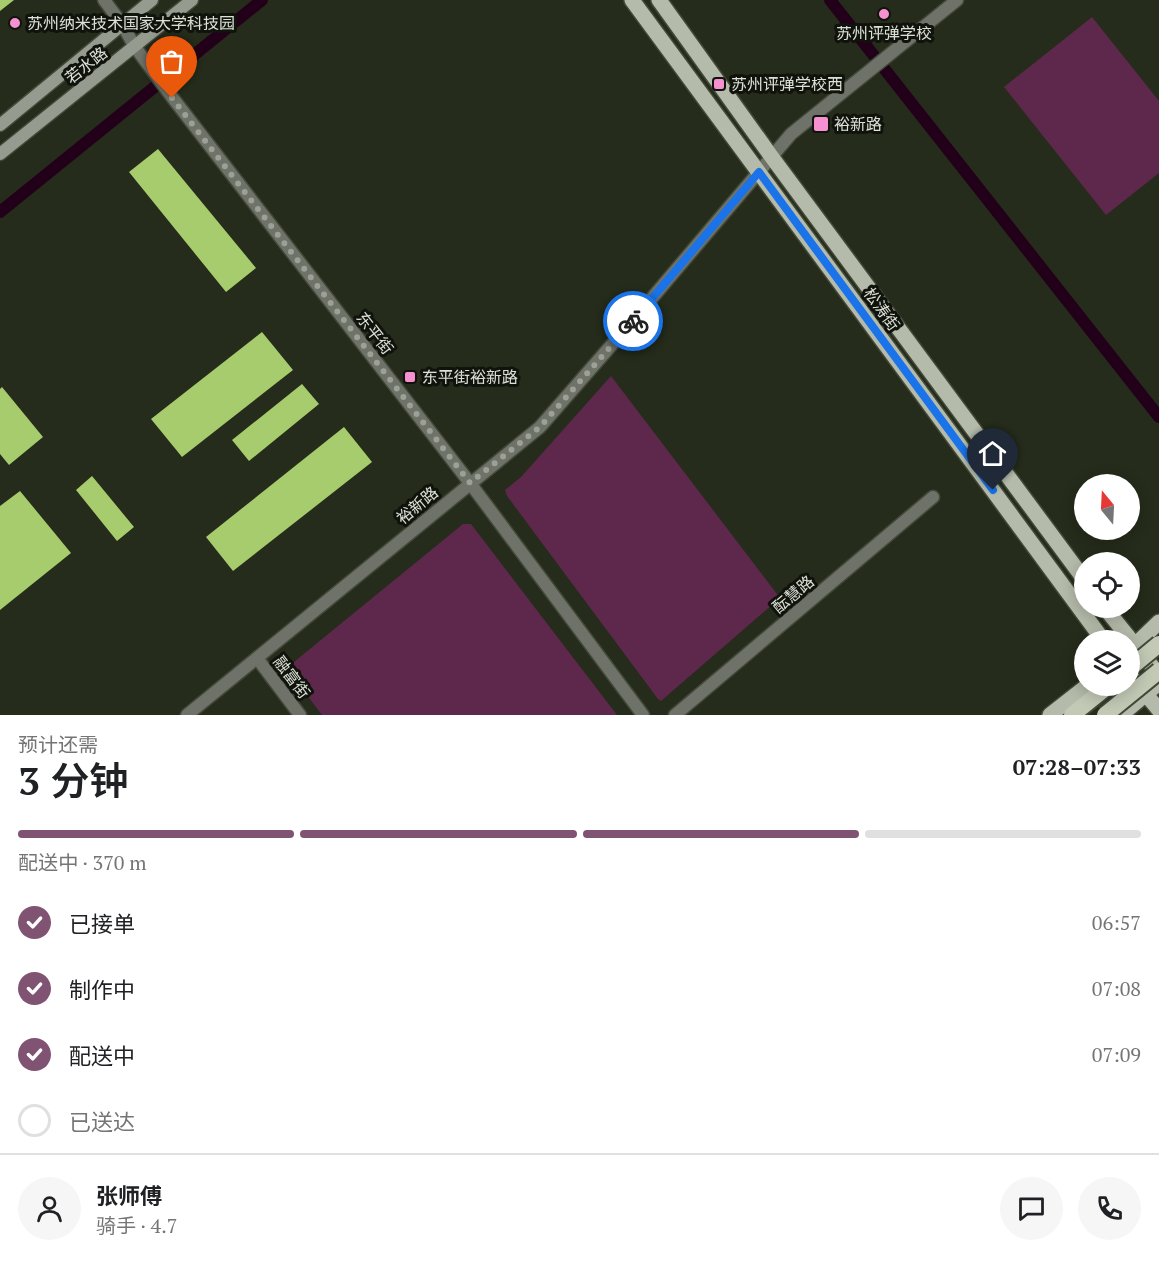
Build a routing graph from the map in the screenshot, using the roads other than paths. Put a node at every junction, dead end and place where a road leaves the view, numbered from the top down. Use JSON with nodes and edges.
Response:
{"nodes":[{"id":1,"x":104,"y":0,"type":"edge"},
{"id":2,"x":152,"y":0,"type":"edge"},
{"id":3,"x":192,"y":0,"type":"edge"},
{"id":4,"x":632,"y":0,"type":"edge"},
{"id":5,"x":659,"y":0,"type":"edge"},
{"id":6,"x":957,"y":0,"type":"edge"},
{"id":7,"x":122,"y":24,"type":"junction"},
{"id":8,"x":135,"y":47,"type":"junction"},
{"id":9,"x":0,"y":125,"type":"edge"},
{"id":10,"x":0,"y":154,"type":"edge"},
{"id":11,"x":771,"y":156,"type":"junction"},
{"id":12,"x":759,"y":172,"type":"junction"},
{"id":13,"x":470,"y":483,"type":"junction"},
{"id":14,"x":933,"y":497,"type":"dead end"},
{"id":15,"x":1074,"y":565,"type":"edge"},
{"id":16,"x":1159,"y":622,"type":"edge"},
{"id":17,"x":1096,"y":630,"type":"edge"},
{"id":18,"x":1140,"y":640,"type":"edge"},
{"id":19,"x":1159,"y":644,"type":"edge"},
{"id":20,"x":1140,"y":656,"type":"edge"},
{"id":21,"x":257,"y":658,"type":"junction"},
{"id":22,"x":1140,"y":660,"type":"edge"},
{"id":23,"x":1159,"y":670,"type":"edge"},
{"id":24,"x":1159,"y":675,"type":"edge"},
{"id":25,"x":1159,"y":683,"type":"edge"},
{"id":26,"x":1140,"y":689,"type":"edge"},
{"id":27,"x":1144,"y":695,"type":"junction"},
{"id":28,"x":1074,"y":696,"type":"edge"},
{"id":29,"x":1096,"y":696,"type":"edge"},
{"id":30,"x":1159,"y":710,"type":"edge"},
{"id":31,"x":187,"y":715,"type":"edge"},
{"id":32,"x":300,"y":715,"type":"edge"},
{"id":33,"x":643,"y":715,"type":"edge"},
{"id":34,"x":675,"y":715,"type":"edge"},
{"id":35,"x":1050,"y":715,"type":"edge"},
{"id":36,"x":1072,"y":715,"type":"edge"},
{"id":37,"x":1105,"y":715,"type":"edge"},
{"id":38,"x":1121,"y":715,"type":"edge"}],
"edges":[{"from":1,"to":7,"type":"street","name":"东平街"},
{"from":2,"to":7,"type":"main road","name":"若水路"},
{"from":3,"to":8,"type":"main road","name":"若水路"},
{"from":4,"to":12,"type":"main road","name":"松涛街"},
{"from":5,"to":11,"type":"main road","name":"松涛街"},
{"from":6,"to":11,"type":"street","name":"裕新路"},
{"from":7,"to":8,"type":"street","name":"东平街"},
{"from":7,"to":9,"type":"main road","name":"若水路"},
{"from":8,"to":10,"type":"main road","name":"若水路"},
{"from":8,"to":13,"type":"street","name":"东平街"},
{"from":11,"to":12,"type":"street","name":"裕新路"},
{"from":11,"to":15,"type":"main road","name":"松涛街"},
{"from":12,"to":13,"type":"street","name":"裕新路"},
{"from":12,"to":17,"type":"main road","name":"松涛街"},
{"from":13,"to":21,"type":"street","name":"裕新路"},
{"from":13,"to":33,"type":"street","name":"东平街"},
{"from":14,"to":34,"type":"street","name":"酝慧路"},
{"from":16,"to":18,"type":"main road"},
{"from":19,"to":22,"type":"highway","bridge":true},
{"from":20,"to":24,"type":"main road"},
{"from":21,"to":31,"type":"street","name":"裕新路"},
{"from":21,"to":32,"type":"street","name":"融富街"},
{"from":23,"to":37,"type":"highway","bridge":true},
{"from":25,"to":27,"type":"main road"},
{"from":26,"to":27,"type":"main road"},
{"from":27,"to":30,"type":"main road"},
{"from":27,"to":38,"type":"main road"},
{"from":28,"to":35,"type":"main road"},
{"from":29,"to":36,"type":"highway"}]}
